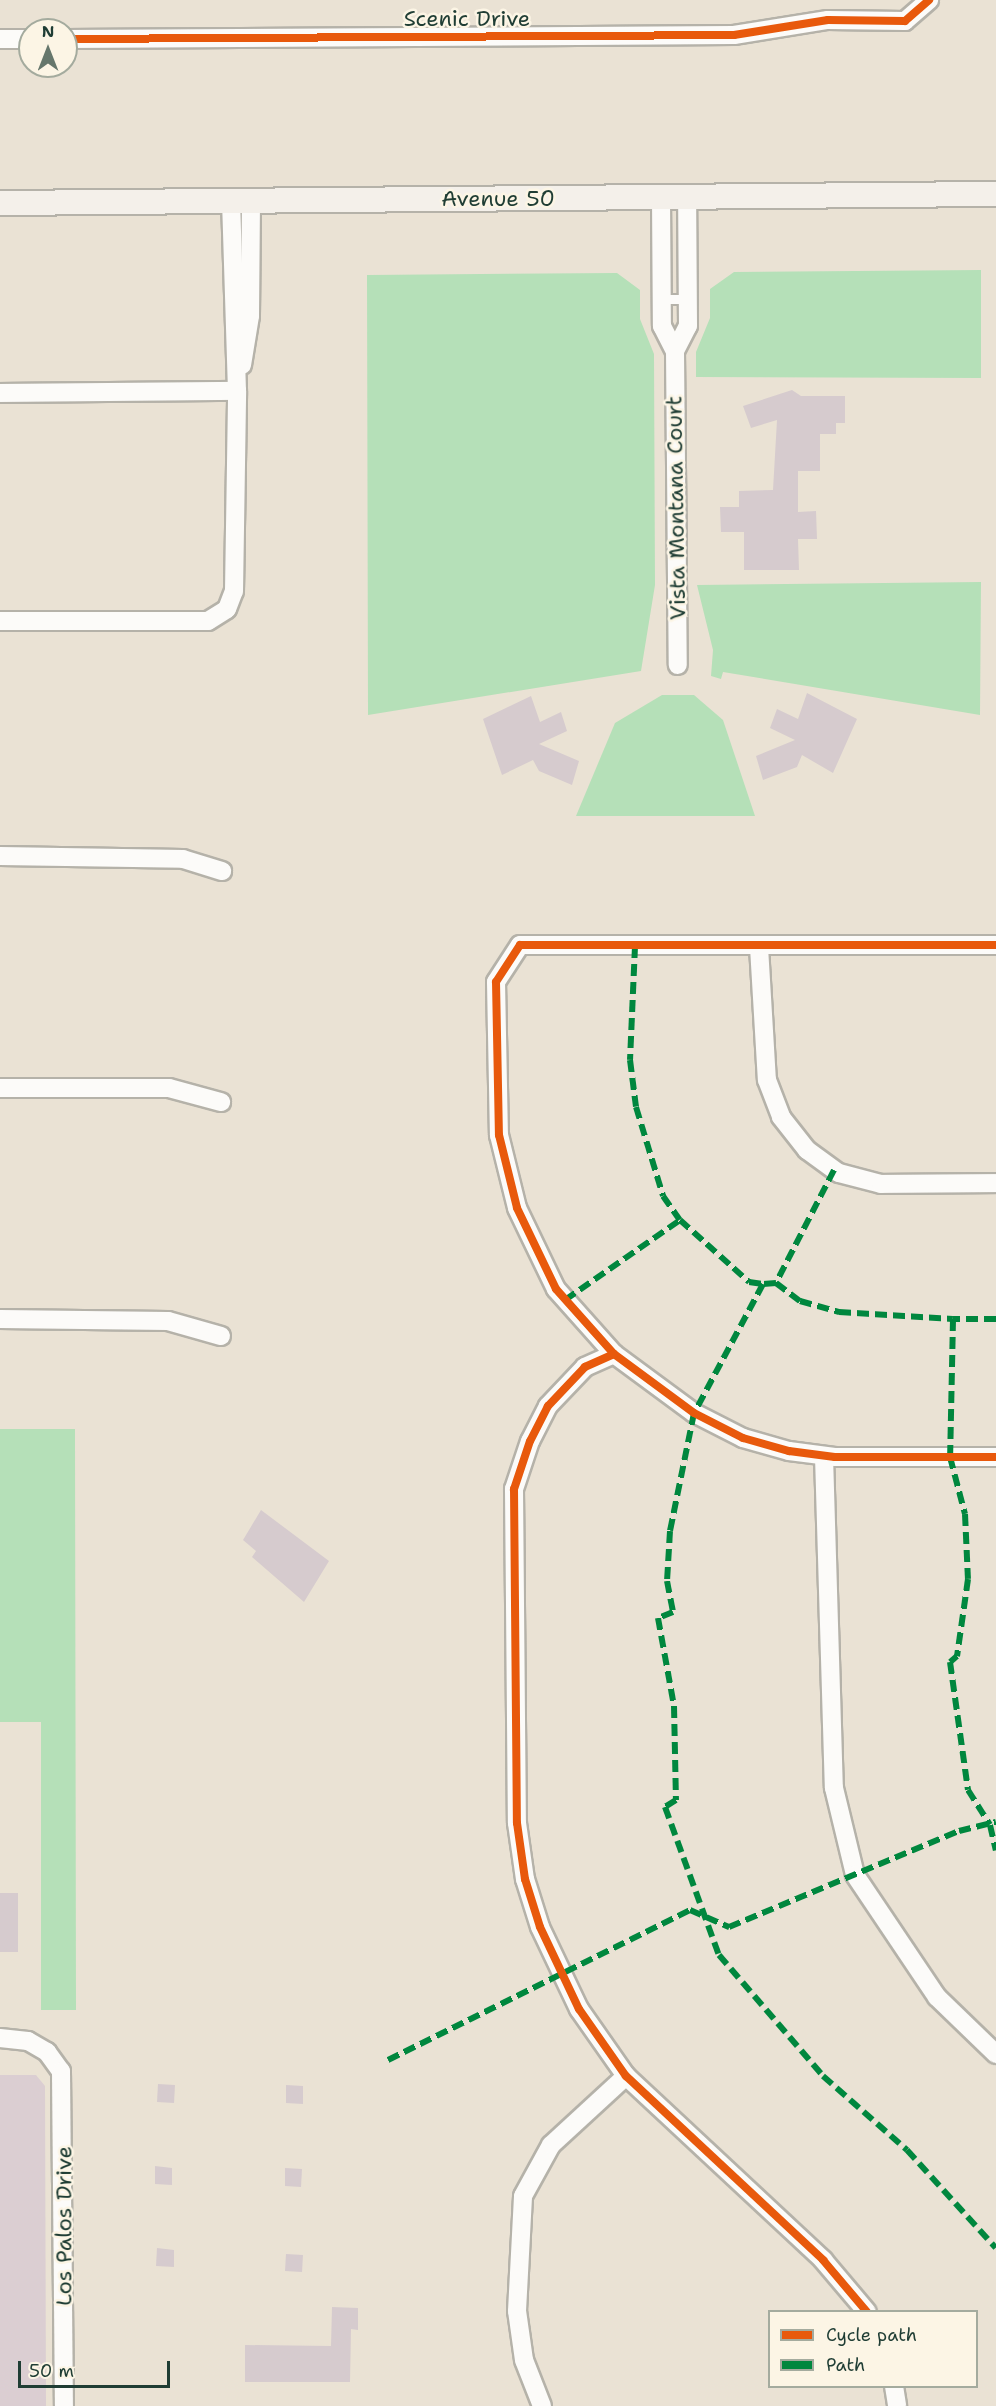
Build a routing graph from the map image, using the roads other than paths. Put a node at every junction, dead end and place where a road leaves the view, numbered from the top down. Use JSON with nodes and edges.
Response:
{"nodes":[{"id":1,"x":929,"y":0,"type":"edge"},
{"id":2,"x":0,"y":39,"type":"edge"},
{"id":3,"x":18,"y":39,"type":"edge"},
{"id":4,"x":78,"y":39,"type":"edge"},
{"id":5,"x":996,"y":194,"type":"edge"},
{"id":6,"x":661,"y":198,"type":"junction"},
{"id":7,"x":687,"y":198,"type":"junction"},
{"id":8,"x":241,"y":201,"type":"junction"},
{"id":9,"x":0,"y":203,"type":"edge"},
{"id":10,"x":662,"y":299,"type":"junction"},
{"id":11,"x":688,"y":299,"type":"junction"},
{"id":12,"x":675,"y":351,"type":"junction"},
{"id":13,"x":237,"y":391,"type":"junction"},
{"id":14,"x":0,"y":393,"type":"edge"},
{"id":15,"x":0,"y":621,"type":"edge"},
{"id":16,"x":678,"y":665,"type":"dead end"},
{"id":17,"x":0,"y":856,"type":"edge"},
{"id":18,"x":222,"y":871,"type":"dead end"},
{"id":19,"x":996,"y":945,"type":"edge"},
{"id":20,"x":759,"y":947,"type":"junction"},
{"id":21,"x":0,"y":1088,"type":"edge"},
{"id":22,"x":221,"y":1102,"type":"dead end"},
{"id":23,"x":996,"y":1183,"type":"edge"},
{"id":24,"x":0,"y":1319,"type":"edge"},
{"id":25,"x":221,"y":1336,"type":"dead end"},
{"id":26,"x":614,"y":1354,"type":"junction"},
{"id":27,"x":824,"y":1456,"type":"junction"},
{"id":28,"x":996,"y":1457,"type":"edge"},
{"id":29,"x":0,"y":2038,"type":"edge"},
{"id":30,"x":996,"y":2054,"type":"edge"},
{"id":31,"x":626,"y":2076,"type":"junction"},
{"id":32,"x":865,"y":2310,"type":"edge"},
{"id":33,"x":894,"y":2388,"type":"edge"},
{"id":34,"x":64,"y":2406,"type":"edge"},
{"id":35,"x":542,"y":2406,"type":"edge"},
{"id":36,"x":897,"y":2406,"type":"edge"}],
"edges":[{"from":1,"to":4,"type":"street","name":"Scenic Drive"},
{"from":2,"to":3,"type":"street"},
{"from":5,"to":7,"type":"main road","name":"Avenue 50"},
{"from":6,"to":7,"type":"main road","name":"Avenue 50"},
{"from":6,"to":8,"type":"main road","name":"Avenue 50"},
{"from":6,"to":10,"type":"street","name":"Vista Montana Court"},
{"from":7,"to":11,"type":"street","name":"Vista Montana Court"},
{"from":8,"to":9,"type":"main road","name":"Avenue 50"},
{"from":8,"to":13,"type":"street"},
{"from":10,"to":11,"type":"lane"},
{"from":10,"to":12,"type":"street","name":"Vista Montana Court"},
{"from":11,"to":12,"type":"street","name":"Vista Montana Court"},
{"from":12,"to":16,"type":"street","name":"Vista Montana Court"},
{"from":13,"to":14,"type":"street"},
{"from":13,"to":15,"type":"street"},
{"from":17,"to":18,"type":"street"},
{"from":19,"to":20,"type":"street"},
{"from":20,"to":23,"type":"street"},
{"from":20,"to":26,"type":"street"},
{"from":21,"to":22,"type":"street"},
{"from":24,"to":25,"type":"street"},
{"from":26,"to":27,"type":"street"},
{"from":26,"to":31,"type":"street"},
{"from":27,"to":28,"type":"street"},
{"from":27,"to":30,"type":"street"},
{"from":29,"to":34,"type":"street","name":"Los Palos Drive"},
{"from":31,"to":32,"type":"street"},
{"from":31,"to":35,"type":"street"},
{"from":33,"to":36,"type":"street"}]}
